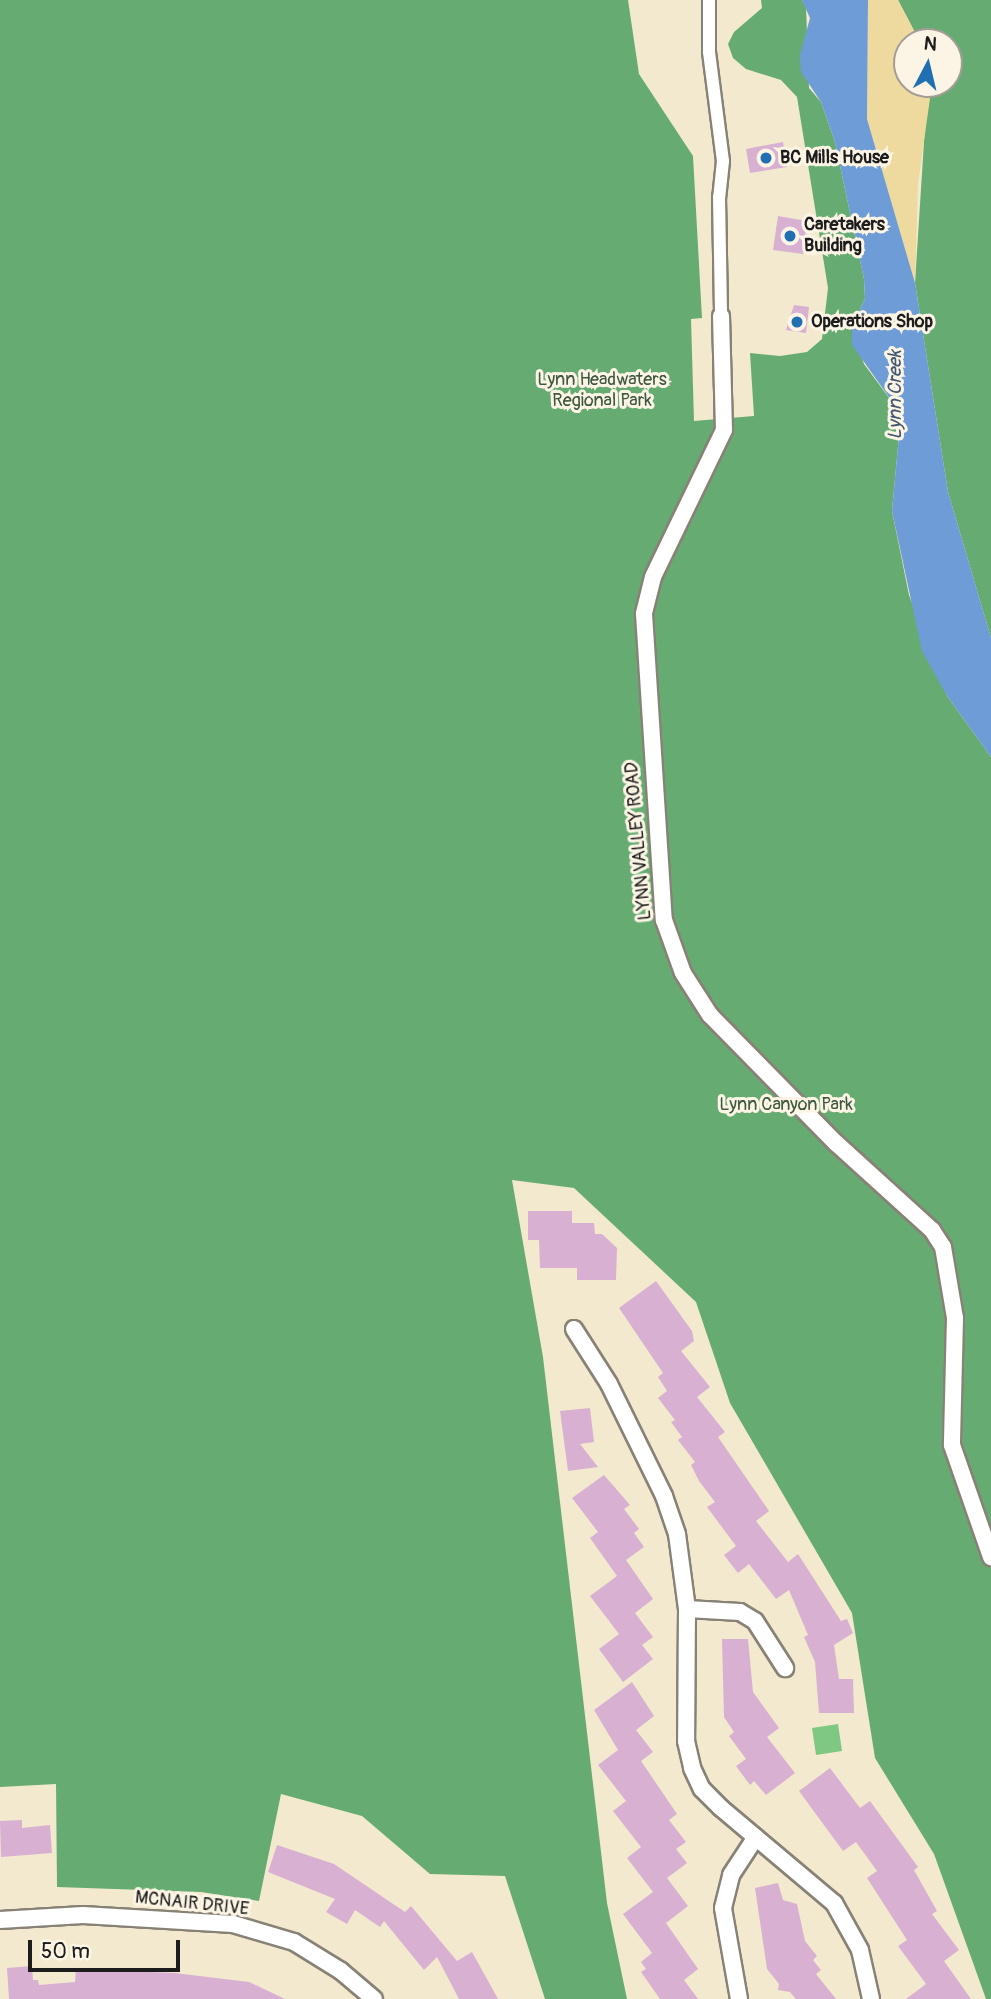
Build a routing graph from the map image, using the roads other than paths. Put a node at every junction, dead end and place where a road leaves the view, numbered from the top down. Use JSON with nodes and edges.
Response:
{"nodes":[{"id":1,"x":709,"y":0,"type":"edge"},
{"id":2,"x":721,"y":316,"type":"joint"},
{"id":3,"x":574,"y":1329,"type":"dead end"},
{"id":4,"x":991,"y":1557,"type":"edge"},
{"id":5,"x":687,"y":1609,"type":"junction"},
{"id":6,"x":785,"y":1668,"type":"dead end"},
{"id":7,"x":756,"y":1837,"type":"junction"},
{"id":8,"x":0,"y":1920,"type":"edge"},
{"id":9,"x":369,"y":1994,"type":"edge"},
{"id":10,"x":739,"y":1999,"type":"edge"},
{"id":11,"x":871,"y":1999,"type":"edge"}],
"edges":[{"from":1,"to":2,"type":"street"},
{"from":2,"to":4,"type":"street","name":"LYNN VALLEY ROAD"},
{"from":3,"to":5,"type":"street"},
{"from":5,"to":6,"type":"street"},
{"from":5,"to":7,"type":"street"},
{"from":7,"to":10,"type":"street"},
{"from":7,"to":11,"type":"street"},
{"from":8,"to":9,"type":"street","name":"MCNAIR DRIVE"}]}
